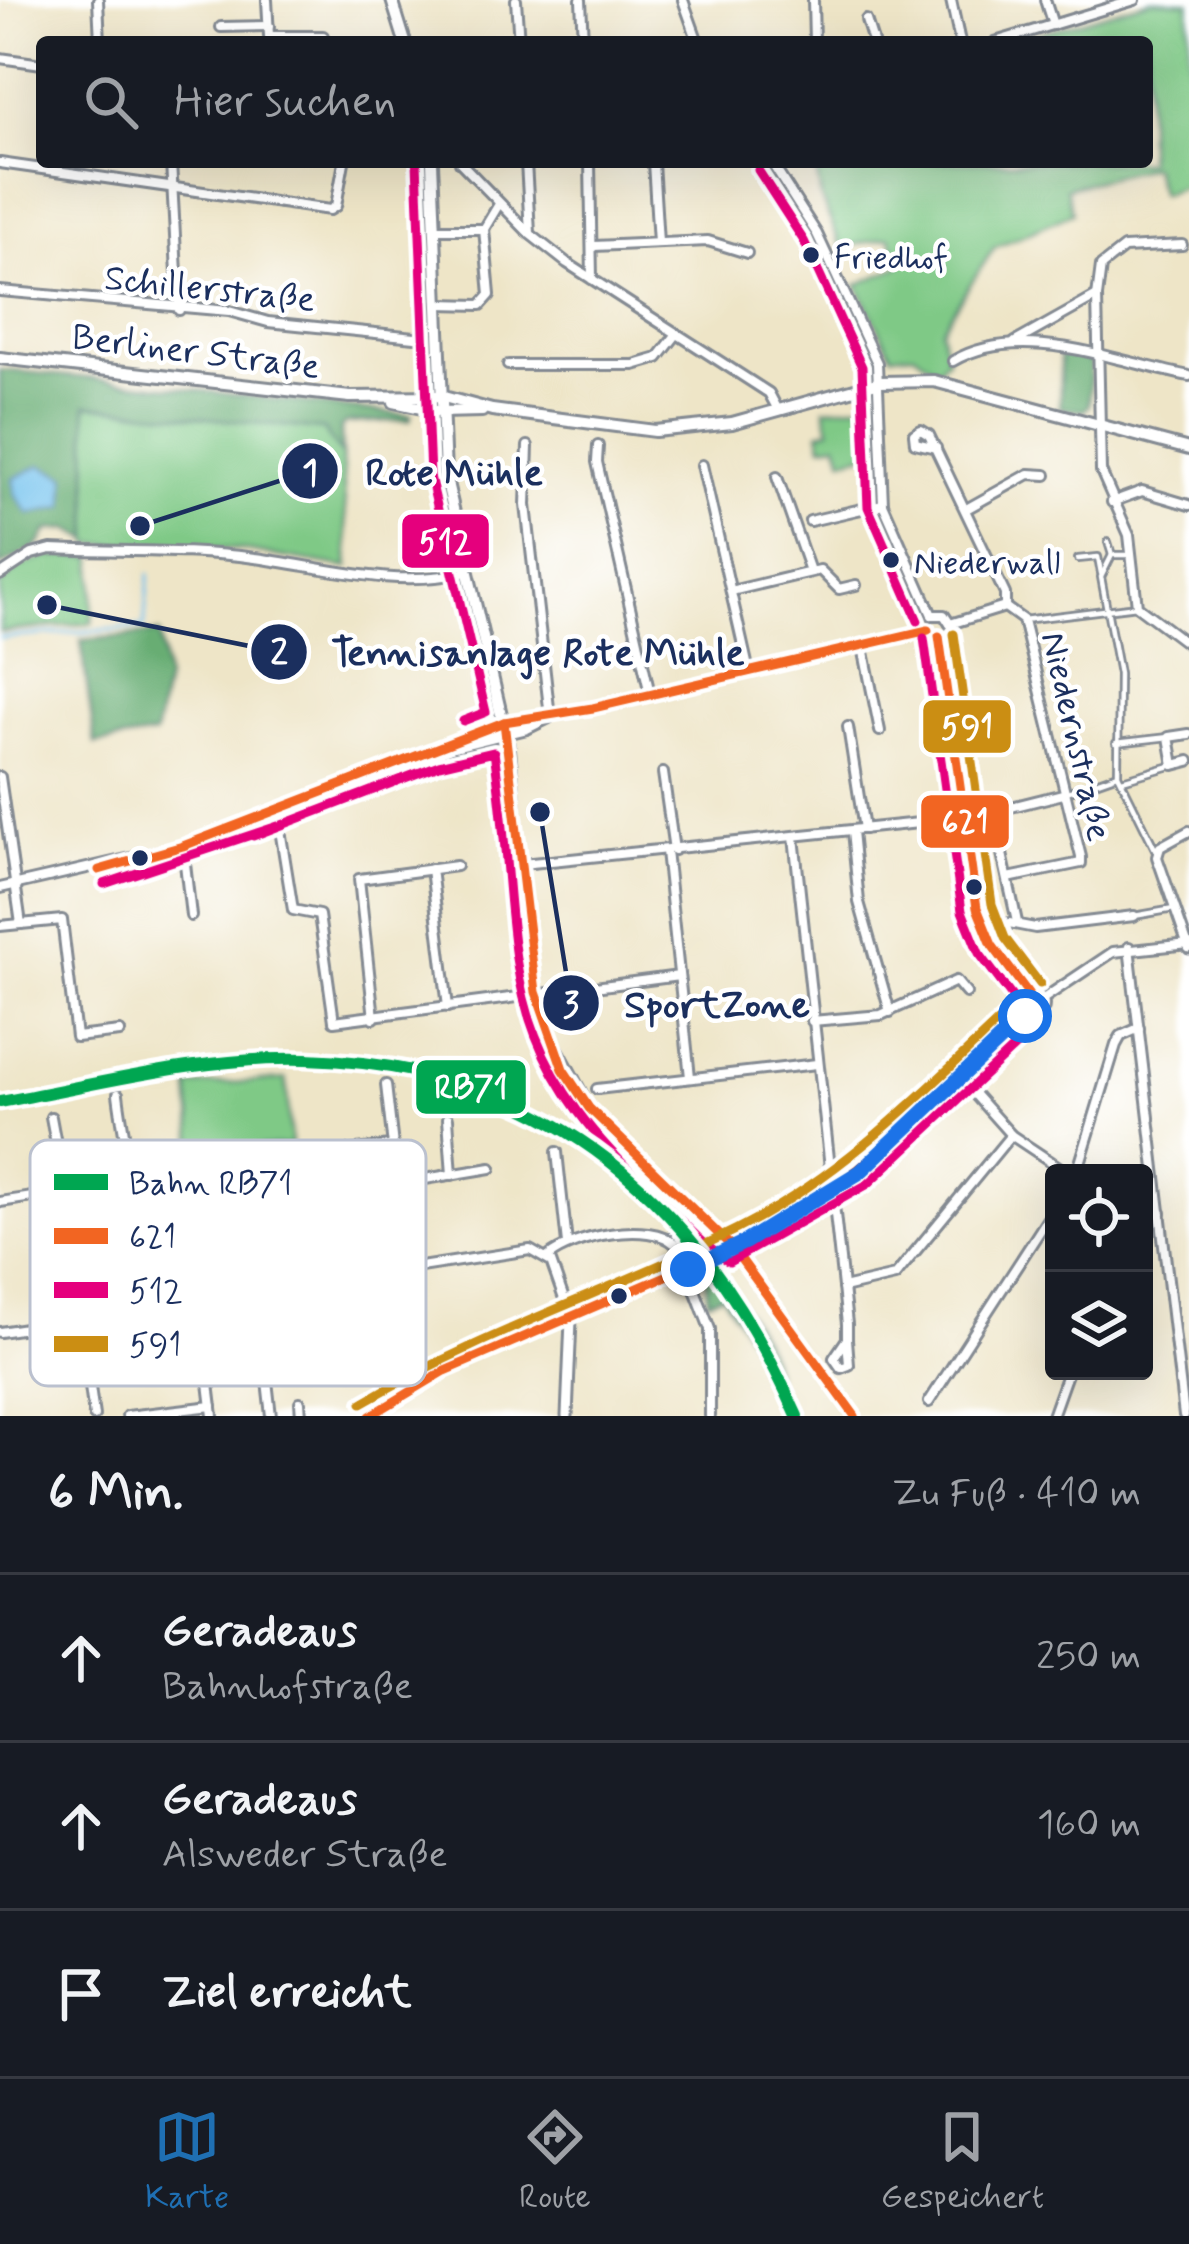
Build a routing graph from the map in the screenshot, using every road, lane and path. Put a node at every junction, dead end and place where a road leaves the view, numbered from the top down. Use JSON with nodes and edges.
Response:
{"nodes":[{"id":1,"x":98,"y":0,"type":"edge"},
{"id":2,"x":267,"y":0,"type":"edge"},
{"id":3,"x":392,"y":0,"type":"edge"},
{"id":4,"x":516,"y":0,"type":"edge"},
{"id":5,"x":581,"y":0,"type":"edge"},
{"id":6,"x":683,"y":0,"type":"edge"},
{"id":7,"x":813,"y":0,"type":"edge"},
{"id":8,"x":951,"y":0,"type":"edge"},
{"id":9,"x":1045,"y":0,"type":"edge"},
{"id":10,"x":1135,"y":0,"type":"edge"},
{"id":11,"x":866,"y":20,"type":"dead end"},
{"id":12,"x":269,"y":26,"type":"junction"},
{"id":13,"x":1053,"y":26,"type":"junction"},
{"id":14,"x":221,"y":27,"type":"dead end"},
{"id":15,"x":100,"y":36,"type":"edge"},
{"id":16,"x":323,"y":36,"type":"dead end"},
{"id":17,"x":403,"y":36,"type":"edge"},
{"id":18,"x":519,"y":36,"type":"edge"},
{"id":19,"x":583,"y":36,"type":"edge"},
{"id":20,"x":696,"y":36,"type":"edge"},
{"id":21,"x":814,"y":36,"type":"edge"},
{"id":22,"x":871,"y":36,"type":"edge"},
{"id":23,"x":959,"y":36,"type":"edge"},
{"id":24,"x":1017,"y":36,"type":"edge"},
{"id":25,"x":0,"y":58,"type":"edge"},
{"id":26,"x":36,"y":63,"type":"edge"},
{"id":27,"x":0,"y":163,"type":"edge"},
{"id":28,"x":36,"y":167,"type":"edge"},
{"id":29,"x":41,"y":168,"type":"edge"},
{"id":30,"x":171,"y":168,"type":"edge"},
{"id":31,"x":343,"y":168,"type":"edge"},
{"id":32,"x":432,"y":168,"type":"edge"},
{"id":33,"x":466,"y":168,"type":"edge"},
{"id":34,"x":526,"y":168,"type":"edge"},
{"id":35,"x":590,"y":168,"type":"edge"},
{"id":36,"x":653,"y":168,"type":"edge"},
{"id":37,"x":775,"y":168,"type":"edge"},
{"id":38,"x":172,"y":184,"type":"junction"},
{"id":39,"x":499,"y":204,"type":"junction"},
{"id":40,"x":437,"y":229,"type":"junction"},
{"id":41,"x":484,"y":229,"type":"junction"},
{"id":42,"x":530,"y":234,"type":"junction"},
{"id":43,"x":658,"y":243,"type":"junction"},
{"id":44,"x":594,"y":245,"type":"junction"},
{"id":45,"x":1183,"y":245,"type":"dead end"},
{"id":46,"x":747,"y":253,"type":"dead end"},
{"id":47,"x":592,"y":279,"type":"junction"},
{"id":48,"x":0,"y":291,"type":"edge"},
{"id":49,"x":1097,"y":296,"type":"junction"},
{"id":50,"x":438,"y":304,"type":"junction"},
{"id":51,"x":179,"y":310,"type":"junction"},
{"id":52,"x":676,"y":335,"type":"junction"},
{"id":53,"x":415,"y":337,"type":"dead end"},
{"id":54,"x":1013,"y":342,"type":"junction"},
{"id":55,"x":1098,"y":356,"type":"junction"},
{"id":56,"x":0,"y":358,"type":"edge"},
{"id":57,"x":953,"y":361,"type":"dead end"},
{"id":58,"x":508,"y":364,"type":"dead end"},
{"id":59,"x":1189,"y":376,"type":"edge"},
{"id":60,"x":880,"y":382,"type":"junction"},
{"id":61,"x":440,"y":396,"type":"junction"},
{"id":62,"x":385,"y":400,"type":"junction"},
{"id":63,"x":492,"y":410,"type":"junction"},
{"id":64,"x":778,"y":410,"type":"junction"},
{"id":65,"x":440,"y":412,"type":"junction"},
{"id":66,"x":1096,"y":426,"type":"junction"},
{"id":67,"x":527,"y":446,"type":"dead end"},
{"id":68,"x":598,"y":446,"type":"dead end"},
{"id":69,"x":936,"y":448,"type":"dead end"},
{"id":70,"x":1189,"y":449,"type":"edge"},
{"id":71,"x":702,"y":465,"type":"dead end"},
{"id":72,"x":1046,"y":476,"type":"dead end"},
{"id":73,"x":777,"y":477,"type":"dead end"},
{"id":74,"x":1112,"y":502,"type":"junction"},
{"id":75,"x":883,"y":504,"type":"junction"},
{"id":76,"x":1189,"y":505,"type":"edge"},
{"id":77,"x":968,"y":508,"type":"junction"},
{"id":78,"x":810,"y":521,"type":"dead end"},
{"id":79,"x":1108,"y":542,"type":"dead end"},
{"id":80,"x":1131,"y":551,"type":"junction"},
{"id":81,"x":1112,"y":555,"type":"junction"},
{"id":82,"x":1078,"y":559,"type":"dead end"},
{"id":83,"x":810,"y":571,"type":"junction"},
{"id":84,"x":466,"y":572,"type":"junction"},
{"id":85,"x":0,"y":574,"type":"edge"},
{"id":86,"x":1101,"y":577,"type":"junction"},
{"id":87,"x":856,"y":585,"type":"dead end"},
{"id":88,"x":731,"y":590,"type":"junction"},
{"id":89,"x":1137,"y":606,"type":"junction"},
{"id":90,"x":1005,"y":607,"type":"junction"},
{"id":91,"x":1103,"y":609,"type":"junction"},
{"id":92,"x":932,"y":615,"type":"junction"},
{"id":93,"x":1023,"y":620,"type":"junction"},
{"id":94,"x":950,"y":623,"type":"junction"},
{"id":95,"x":928,"y":630,"type":"junction"},
{"id":96,"x":939,"y":636,"type":"junction"},
{"id":97,"x":1188,"y":643,"type":"edge"},
{"id":98,"x":863,"y":647,"type":"junction"},
{"id":99,"x":749,"y":672,"type":"junction"},
{"id":100,"x":650,"y":694,"type":"junction"},
{"id":101,"x":550,"y":717,"type":"junction"},
{"id":102,"x":504,"y":721,"type":"junction"},
{"id":103,"x":848,"y":728,"type":"dead end"},
{"id":104,"x":880,"y":731,"type":"dead end"},
{"id":105,"x":1189,"y":734,"type":"edge"},
{"id":106,"x":1169,"y":737,"type":"junction"},
{"id":107,"x":1116,"y":743,"type":"junction"},
{"id":108,"x":1189,"y":761,"type":"edge"},
{"id":109,"x":1174,"y":765,"type":"junction"},
{"id":110,"x":663,"y":773,"type":"dead end"},
{"id":111,"x":0,"y":777,"type":"edge"},
{"id":112,"x":1120,"y":777,"type":"junction"},
{"id":113,"x":1063,"y":794,"type":"junction"},
{"id":114,"x":277,"y":811,"type":"junction"},
{"id":115,"x":961,"y":816,"type":"junction"},
{"id":116,"x":994,"y":817,"type":"junction"},
{"id":117,"x":865,"y":829,"type":"junction"},
{"id":118,"x":852,"y":831,"type":"junction"},
{"id":119,"x":1189,"y":831,"type":"edge"},
{"id":120,"x":794,"y":837,"type":"junction"},
{"id":121,"x":183,"y":846,"type":"junction"},
{"id":122,"x":670,"y":851,"type":"junction"},
{"id":123,"x":1157,"y":853,"type":"junction"},
{"id":124,"x":522,"y":864,"type":"junction"},
{"id":125,"x":456,"y":866,"type":"dead end"},
{"id":126,"x":431,"y":869,"type":"junction"},
{"id":127,"x":1008,"y":878,"type":"junction"},
{"id":128,"x":16,"y":886,"type":"junction"},
{"id":129,"x":0,"y":888,"type":"edge"},
{"id":130,"x":1189,"y":902,"type":"edge"},
{"id":131,"x":1173,"y":907,"type":"junction"},
{"id":132,"x":191,"y":916,"type":"dead end"},
{"id":133,"x":1134,"y":916,"type":"joint"},
{"id":134,"x":1017,"y":922,"type":"junction"},
{"id":135,"x":21,"y":924,"type":"junction"},
{"id":136,"x":0,"y":926,"type":"edge"},
{"id":137,"x":981,"y":932,"type":"junction"},
{"id":138,"x":1188,"y":945,"type":"edge"},
{"id":139,"x":1129,"y":947,"type":"junction"},
{"id":140,"x":680,"y":976,"type":"junction"},
{"id":141,"x":536,"y":992,"type":"junction"},
{"id":142,"x":966,"y":993,"type":"dead end"},
{"id":143,"x":1024,"y":995,"type":"junction"},
{"id":144,"x":1043,"y":999,"type":"junction"},
{"id":145,"x":448,"y":1006,"type":"junction"},
{"id":146,"x":890,"y":1012,"type":"junction"},
{"id":147,"x":1025,"y":1016,"type":"junction"},
{"id":148,"x":374,"y":1018,"type":"junction"},
{"id":149,"x":812,"y":1021,"type":"junction"},
{"id":150,"x":1139,"y":1028,"type":"junction"},
{"id":151,"x":120,"y":1032,"type":"dead end"},
{"id":152,"x":817,"y":1064,"type":"junction"},
{"id":153,"x":690,"y":1077,"type":"junction"},
{"id":154,"x":961,"y":1080,"type":"junction"},
{"id":155,"x":386,"y":1085,"type":"dead end"},
{"id":156,"x":597,"y":1089,"type":"dead end"},
{"id":157,"x":118,"y":1094,"type":"dead end"},
{"id":158,"x":51,"y":1117,"type":"dead end"},
{"id":159,"x":448,"y":1118,"type":"dead end"},
{"id":160,"x":1011,"y":1135,"type":"junction"},
{"id":161,"x":55,"y":1140,"type":"edge"},
{"id":162,"x":124,"y":1140,"type":"edge"},
{"id":163,"x":390,"y":1140,"type":"edge"},
{"id":164,"x":557,"y":1152,"type":"dead end"},
{"id":165,"x":1058,"y":1164,"type":"edge"},
{"id":166,"x":1076,"y":1164,"type":"edge"},
{"id":167,"x":491,"y":1168,"type":"dead end"},
{"id":168,"x":452,"y":1175,"type":"junction"},
{"id":169,"x":426,"y":1179,"type":"edge"},
{"id":170,"x":831,"y":1191,"type":"junction"},
{"id":171,"x":30,"y":1197,"type":"edge"},
{"id":172,"x":0,"y":1202,"type":"edge"},
{"id":173,"x":1161,"y":1213,"type":"junction"},
{"id":174,"x":701,"y":1214,"type":"junction"},
{"id":175,"x":1153,"y":1214,"type":"edge"},
{"id":176,"x":1045,"y":1223,"type":"edge"},
{"id":177,"x":567,"y":1244,"type":"junction"},
{"id":178,"x":675,"y":1244,"type":"dead end"},
{"id":179,"x":732,"y":1247,"type":"junction"},
{"id":180,"x":547,"y":1257,"type":"junction"},
{"id":181,"x":426,"y":1265,"type":"edge"},
{"id":182,"x":692,"y":1267,"type":"junction"},
{"id":183,"x":843,"y":1288,"type":"junction"},
{"id":184,"x":571,"y":1320,"type":"junction"},
{"id":185,"x":30,"y":1327,"type":"edge"},
{"id":186,"x":0,"y":1332,"type":"edge"},
{"id":187,"x":847,"y":1339,"type":"dead end"},
{"id":188,"x":1066,"y":1380,"type":"edge"},
{"id":189,"x":426,"y":1382,"type":"edge"},
{"id":190,"x":90,"y":1386,"type":"edge"},
{"id":191,"x":268,"y":1386,"type":"edge"},
{"id":192,"x":420,"y":1386,"type":"edge"},
{"id":193,"x":300,"y":1402,"type":"dead end"},
{"id":194,"x":929,"y":1402,"type":"dead end"},
{"id":195,"x":212,"y":1411,"type":"edge"},
{"id":196,"x":564,"y":1414,"type":"edge"},
{"id":197,"x":94,"y":1416,"type":"edge"},
{"id":198,"x":127,"y":1416,"type":"edge"},
{"id":199,"x":271,"y":1416,"type":"edge"},
{"id":200,"x":301,"y":1416,"type":"edge"},
{"id":201,"x":370,"y":1416,"type":"edge"},
{"id":202,"x":710,"y":1416,"type":"edge"},
{"id":203,"x":855,"y":1416,"type":"edge"},
{"id":204,"x":1052,"y":1416,"type":"edge"},
{"id":205,"x":1184,"y":1416,"type":"edge"}],
"edges":[{"from":1,"to":15,"type":"street"},
{"from":2,"to":12,"type":"street"},
{"from":3,"to":17,"type":"main road"},
{"from":4,"to":18,"type":"street"},
{"from":5,"to":19,"type":"street"},
{"from":6,"to":20,"type":"street"},
{"from":7,"to":21,"type":"street"},
{"from":8,"to":23,"type":"street"},
{"from":9,"to":13,"type":"street"},
{"from":10,"to":13,"type":"street"},
{"from":11,"to":22,"type":"street"},
{"from":12,"to":14,"type":"street"},
{"from":12,"to":16,"type":"street"},
{"from":13,"to":24,"type":"street"},
{"from":25,"to":26,"type":"street"},
{"from":27,"to":28,"type":"street"},
{"from":29,"to":38,"type":"street"},
{"from":30,"to":38,"type":"street"},
{"from":31,"to":38,"type":"street"},
{"from":32,"to":40,"type":"main road"},
{"from":33,"to":39,"type":"street"},
{"from":34,"to":42,"type":"street"},
{"from":35,"to":44,"type":"street"},
{"from":36,"to":43,"type":"street"},
{"from":37,"to":60,"type":"street"},
{"from":38,"to":51,"type":"street"},
{"from":39,"to":41,"type":"street"},
{"from":39,"to":42,"type":"street"},
{"from":40,"to":41,"type":"street"},
{"from":40,"to":50,"type":"main road"},
{"from":41,"to":50,"type":"street"},
{"from":42,"to":47,"type":"street"},
{"from":43,"to":44,"type":"street"},
{"from":43,"to":46,"type":"street"},
{"from":44,"to":47,"type":"street"},
{"from":45,"to":49,"type":"street"},
{"from":47,"to":52,"type":"street"},
{"from":48,"to":51,"type":"street","name":"Schillerstraße"},
{"from":49,"to":54,"type":"street"},
{"from":49,"to":55,"type":"street"},
{"from":50,"to":61,"type":"main road"},
{"from":51,"to":53,"type":"street","name":"Schillerstraße"},
{"from":52,"to":58,"type":"street"},
{"from":52,"to":64,"type":"street"},
{"from":54,"to":55,"type":"street"},
{"from":54,"to":57,"type":"street"},
{"from":55,"to":59,"type":"street"},
{"from":55,"to":66,"type":"street"},
{"from":56,"to":62,"type":"main road","name":"Berliner Straße"},
{"from":60,"to":64,"type":"main road","name":"Berliner Straße"},
{"from":60,"to":66,"type":"main road","name":"Berliner Straße"},
{"from":60,"to":75,"type":"street"},
{"from":61,"to":62,"type":"main road","name":"Berliner Straße"},
{"from":61,"to":63,"type":"main road","name":"Berliner Straße"},
{"from":61,"to":65,"type":"main road"},
{"from":62,"to":65,"type":"main road","name":"Berliner Straße"},
{"from":63,"to":64,"type":"main road","name":"Berliner Straße"},
{"from":63,"to":65,"type":"main road","name":"Berliner Straße"},
{"from":65,"to":84,"type":"main road"},
{"from":66,"to":70,"type":"main road","name":"Berliner Straße"},
{"from":66,"to":74,"type":"street"},
{"from":67,"to":101,"type":"street"},
{"from":68,"to":100,"type":"street"},
{"from":69,"to":77,"type":"street"},
{"from":71,"to":88,"type":"street"},
{"from":72,"to":77,"type":"street"},
{"from":73,"to":83,"type":"street"},
{"from":74,"to":76,"type":"street"},
{"from":74,"to":80,"type":"street"},
{"from":75,"to":78,"type":"street"},
{"from":75,"to":92,"type":"street"},
{"from":77,"to":90,"type":"street"},
{"from":79,"to":81,"type":"street"},
{"from":80,"to":81,"type":"street"},
{"from":80,"to":89,"type":"street"},
{"from":81,"to":86,"type":"street"},
{"from":82,"to":86,"type":"street"},
{"from":83,"to":87,"type":"street"},
{"from":83,"to":88,"type":"street"},
{"from":84,"to":85,"type":"street"},
{"from":84,"to":102,"type":"main road"},
{"from":86,"to":91,"type":"street"},
{"from":88,"to":99,"type":"street"},
{"from":89,"to":91,"type":"street"},
{"from":89,"to":97,"type":"street"},
{"from":90,"to":93,"type":"street"},
{"from":90,"to":94,"type":"street"},
{"from":91,"to":93,"type":"street"},
{"from":91,"to":107,"type":"street"},
{"from":92,"to":94,"type":"street"},
{"from":92,"to":95,"type":"street"},
{"from":93,"to":113,"type":"street","name":"Niedernstraße"},
{"from":94,"to":96,"type":"street"},
{"from":95,"to":96,"type":"street"},
{"from":95,"to":98,"type":"street"},
{"from":96,"to":115,"type":"street"},
{"from":98,"to":99,"type":"street"},
{"from":98,"to":104,"type":"street"},
{"from":99,"to":100,"type":"street"},
{"from":100,"to":101,"type":"street"},
{"from":101,"to":102,"type":"street"},
{"from":102,"to":114,"type":"street"},
{"from":102,"to":124,"type":"main road"},
{"from":103,"to":117,"type":"street"},
{"from":105,"to":106,"type":"street"},
{"from":106,"to":107,"type":"street"},
{"from":106,"to":109,"type":"street"},
{"from":107,"to":112,"type":"street"},
{"from":108,"to":109,"type":"street"},
{"from":109,"to":112,"type":"street"},
{"from":110,"to":122,"type":"street"},
{"from":111,"to":128,"type":"street"},
{"from":112,"to":113,"type":"street"},
{"from":112,"to":123,"type":"street"},
{"from":113,"to":116,"type":"street"},
{"from":113,"to":127,"type":"street","name":"Niedernstraße"},
{"from":114,"to":121,"type":"street"},
{"from":114,"to":148,"type":"street"},
{"from":115,"to":116,"type":"street"},
{"from":115,"to":117,"type":"street"},
{"from":115,"to":137,"type":"street"},
{"from":116,"to":127,"type":"street"},
{"from":117,"to":118,"type":"street"},
{"from":118,"to":120,"type":"street"},
{"from":118,"to":146,"type":"street"},
{"from":119,"to":123,"type":"street"},
{"from":120,"to":122,"type":"street"},
{"from":120,"to":149,"type":"street"},
{"from":121,"to":128,"type":"street"},
{"from":121,"to":132,"type":"street"},
{"from":122,"to":124,"type":"street"},
{"from":122,"to":140,"type":"street"},
{"from":123,"to":131,"type":"street"},
{"from":124,"to":141,"type":"main road"},
{"from":125,"to":126,"type":"street"},
{"from":126,"to":145,"type":"street"},
{"from":126,"to":148,"type":"street"},
{"from":127,"to":134,"type":"street"},
{"from":128,"to":129,"type":"street"},
{"from":128,"to":135,"type":"street"},
{"from":130,"to":131,"type":"street"},
{"from":131,"to":133,"type":"street"},
{"from":131,"to":138,"type":"street"},
{"from":133,"to":134,"type":"street"},
{"from":134,"to":137,"type":"street"},
{"from":135,"to":136,"type":"street"},
{"from":135,"to":151,"type":"street"},
{"from":137,"to":143,"type":"street"},
{"from":138,"to":139,"type":"street"},
{"from":139,"to":144,"type":"street"},
{"from":139,"to":150,"type":"street"},
{"from":140,"to":141,"type":"street"},
{"from":140,"to":153,"type":"street"},
{"from":141,"to":145,"type":"street"},
{"from":141,"to":174,"type":"main road"},
{"from":142,"to":146,"type":"street"},
{"from":143,"to":144,"type":"street"},
{"from":143,"to":147,"type":"street"},
{"from":144,"to":147,"type":"street"},
{"from":145,"to":148,"type":"street"},
{"from":146,"to":149,"type":"street"},
{"from":147,"to":154,"type":"street"},
{"from":149,"to":152,"type":"street"},
{"from":150,"to":166,"type":"street"},
{"from":150,"to":173,"type":"street"},
{"from":152,"to":153,"type":"street"},
{"from":152,"to":170,"type":"street"},
{"from":153,"to":156,"type":"street"},
{"from":154,"to":160,"type":"street"},
{"from":154,"to":170,"type":"street"},
{"from":155,"to":163,"type":"street"},
{"from":157,"to":162,"type":"street"},
{"from":158,"to":161,"type":"street"},
{"from":159,"to":168,"type":"street"},
{"from":160,"to":165,"type":"street"},
{"from":160,"to":183,"type":"street"},
{"from":164,"to":177,"type":"street"},
{"from":167,"to":168,"type":"street"},
{"from":168,"to":169,"type":"street"},
{"from":170,"to":179,"type":"street"},
{"from":170,"to":183,"type":"street"},
{"from":171,"to":172,"type":"street"},
{"from":173,"to":175,"type":"street"},
{"from":173,"to":205,"type":"street"},
{"from":174,"to":179,"type":"main road"},
{"from":174,"to":182,"type":"street"},
{"from":176,"to":194,"type":"street"},
{"from":177,"to":178,"type":"street"},
{"from":177,"to":180,"type":"street"},
{"from":179,"to":182,"type":"street"},
{"from":179,"to":203,"type":"main road"},
{"from":180,"to":181,"type":"street"},
{"from":180,"to":184,"type":"street"},
{"from":182,"to":184,"type":"street"},
{"from":182,"to":202,"type":"street"},
{"from":183,"to":187,"type":"street"},
{"from":184,"to":189,"type":"street"},
{"from":184,"to":196,"type":"street"},
{"from":185,"to":186,"type":"street"},
{"from":188,"to":204,"type":"street"},
{"from":190,"to":197,"type":"street"},
{"from":191,"to":199,"type":"street"},
{"from":192,"to":201,"type":"street"},
{"from":193,"to":200,"type":"street"},
{"from":195,"to":198,"type":"street"}]}
